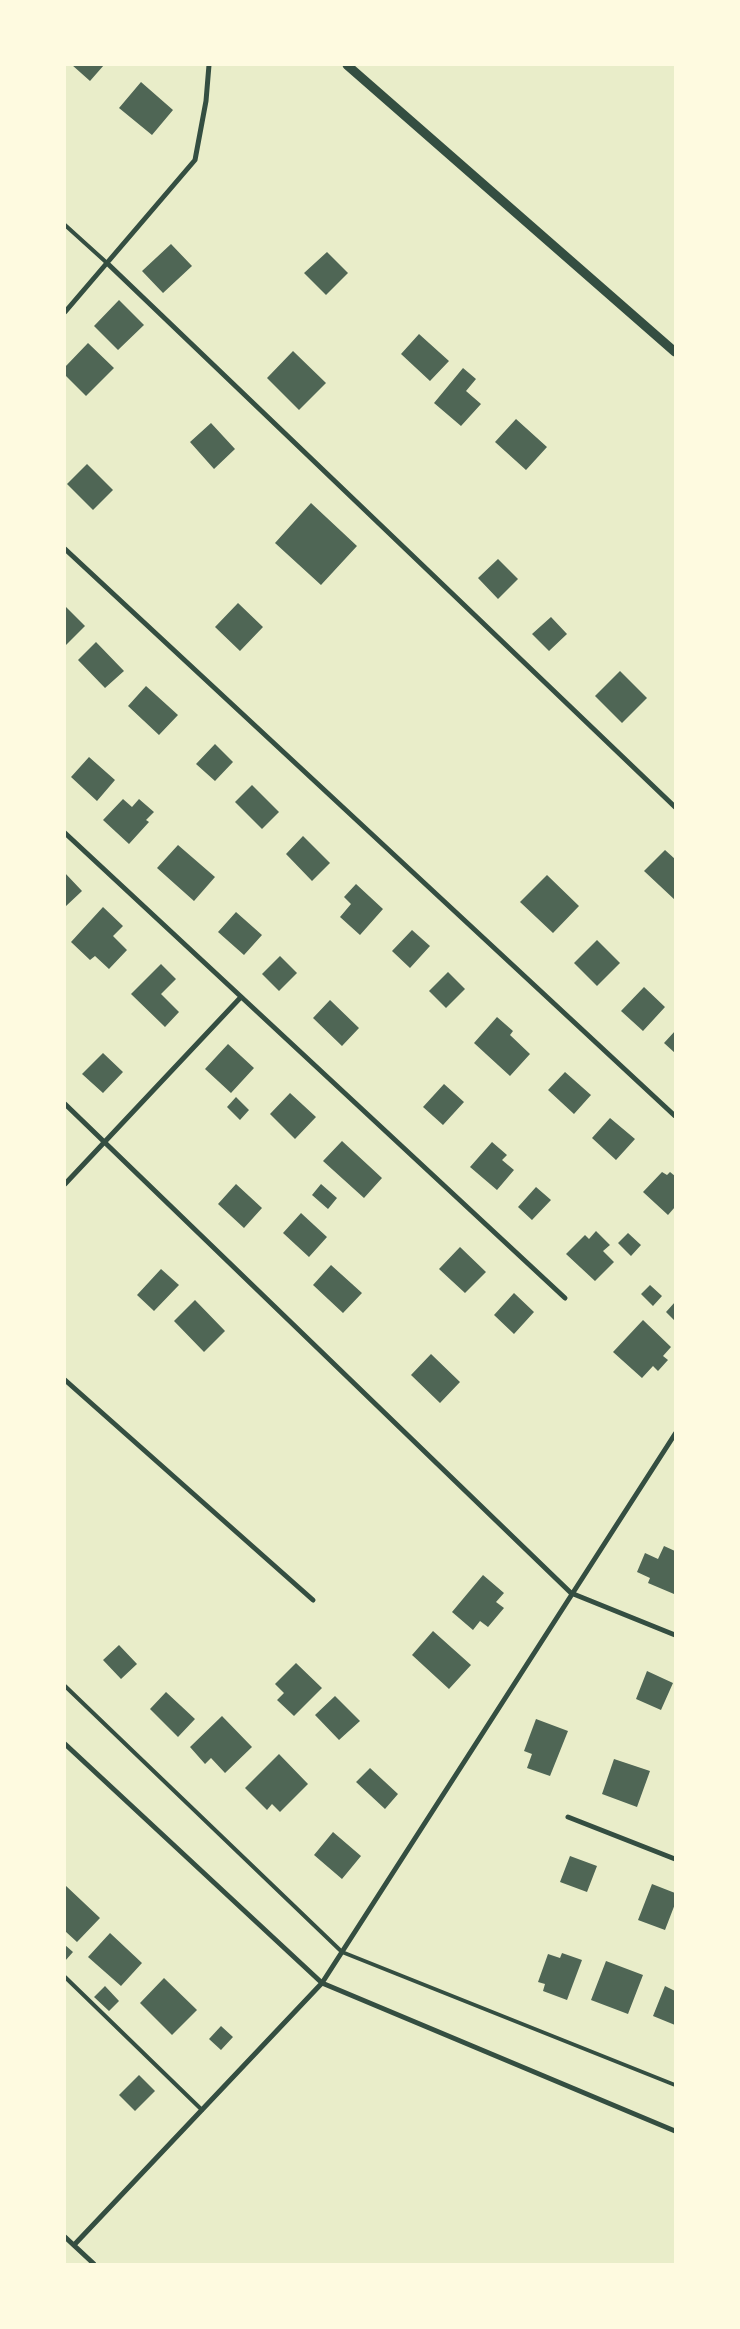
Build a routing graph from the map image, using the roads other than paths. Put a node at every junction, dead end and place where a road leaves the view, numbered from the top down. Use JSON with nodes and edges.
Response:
{"nodes":[{"id":1,"x":209,"y":65,"type":"edge"},
{"id":2,"x":346,"y":65,"type":"edge"},
{"id":3,"x":65,"y":225,"type":"edge"},
{"id":4,"x":107,"y":263,"type":"junction"},
{"id":5,"x":65,"y":312,"type":"edge"},
{"id":6,"x":675,"y":352,"type":"edge"},
{"id":7,"x":65,"y":549,"type":"edge"},
{"id":8,"x":675,"y":807,"type":"edge"},
{"id":9,"x":65,"y":833,"type":"edge"},
{"id":10,"x":241,"y":997,"type":"junction"},
{"id":11,"x":65,"y":1104,"type":"edge"},
{"id":12,"x":675,"y":1116,"type":"edge"},
{"id":13,"x":105,"y":1143,"type":"junction"},
{"id":14,"x":65,"y":1184,"type":"edge"},
{"id":15,"x":565,"y":1298,"type":"dead end"},
{"id":16,"x":65,"y":1380,"type":"edge"},
{"id":17,"x":675,"y":1434,"type":"edge"},
{"id":18,"x":571,"y":1593,"type":"junction"},
{"id":19,"x":313,"y":1600,"type":"dead end"},
{"id":20,"x":675,"y":1635,"type":"edge"},
{"id":21,"x":65,"y":1686,"type":"edge"},
{"id":22,"x":65,"y":1744,"type":"edge"},
{"id":23,"x":568,"y":1817,"type":"dead end"},
{"id":24,"x":675,"y":1859,"type":"edge"},
{"id":25,"x":342,"y":1952,"type":"junction"},
{"id":26,"x":65,"y":1977,"type":"edge"},
{"id":27,"x":322,"y":1983,"type":"junction"},
{"id":28,"x":675,"y":2085,"type":"edge"},
{"id":29,"x":202,"y":2110,"type":"junction"},
{"id":30,"x":675,"y":2131,"type":"edge"},
{"id":31,"x":65,"y":2236,"type":"edge"},
{"id":32,"x":74,"y":2245,"type":"junction"},
{"id":33,"x":94,"y":2264,"type":"edge"}],
"edges":[{"from":1,"to":4,"type":"street"},
{"from":2,"to":6,"type":"street"},
{"from":3,"to":4,"type":"lane"},
{"from":4,"to":5,"type":"street"},
{"from":4,"to":8,"type":"street"},
{"from":7,"to":12,"type":"street"},
{"from":9,"to":10,"type":"street"},
{"from":10,"to":13,"type":"street"},
{"from":10,"to":15,"type":"street"},
{"from":11,"to":13,"type":"street"},
{"from":13,"to":14,"type":"street"},
{"from":13,"to":18,"type":"street"},
{"from":16,"to":19,"type":"street"},
{"from":17,"to":18,"type":"street"},
{"from":18,"to":20,"type":"street"},
{"from":18,"to":25,"type":"street"},
{"from":21,"to":25,"type":"lane"},
{"from":22,"to":27,"type":"street"},
{"from":23,"to":24,"type":"street"},
{"from":25,"to":27,"type":"street"},
{"from":25,"to":28,"type":"lane"},
{"from":26,"to":29,"type":"lane"},
{"from":27,"to":29,"type":"street"},
{"from":27,"to":30,"type":"street"},
{"from":29,"to":32,"type":"street"},
{"from":31,"to":32,"type":"street"},
{"from":32,"to":33,"type":"street"}]}
